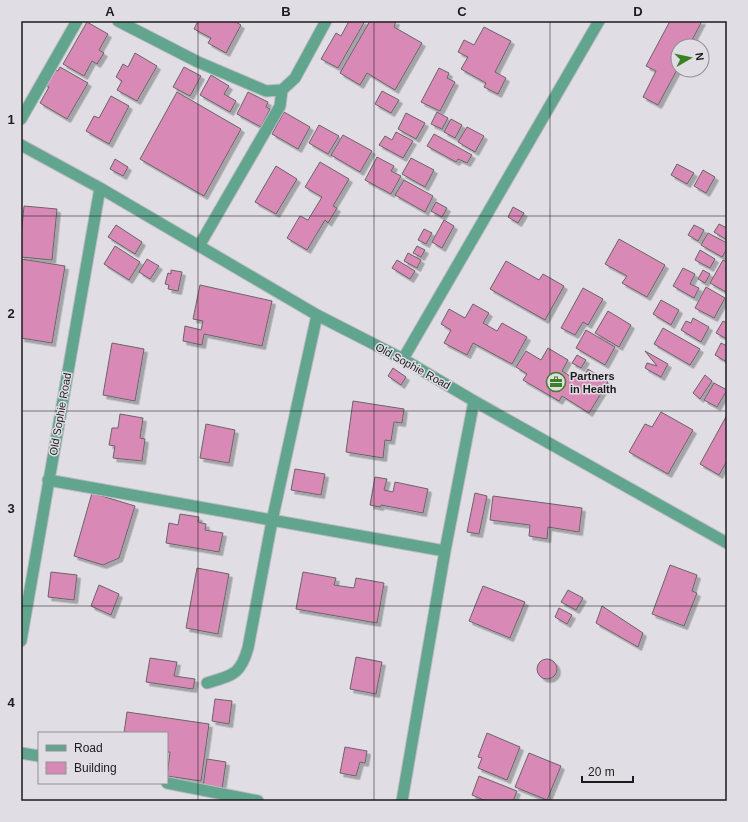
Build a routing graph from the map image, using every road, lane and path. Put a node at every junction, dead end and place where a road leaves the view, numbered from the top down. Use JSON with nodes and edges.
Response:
{"nodes":[{"id":1,"x":77,"y":21,"type":"edge"},
{"id":2,"x":118,"y":21,"type":"edge"},
{"id":3,"x":326,"y":21,"type":"edge"},
{"id":4,"x":599,"y":21,"type":"edge"},
{"id":5,"x":282,"y":90,"type":"junction"},
{"id":6,"x":21,"y":120,"type":"edge"},
{"id":7,"x":21,"y":145,"type":"edge"},
{"id":8,"x":100,"y":188,"type":"junction"},
{"id":9,"x":199,"y":246,"type":"junction"},
{"id":10,"x":317,"y":315,"type":"junction"},
{"id":11,"x":403,"y":359,"type":"junction"},
{"id":12,"x":474,"y":401,"type":"junction"},
{"id":13,"x":48,"y":480,"type":"junction"},
{"id":14,"x":272,"y":521,"type":"junction"},
{"id":15,"x":727,"y":543,"type":"edge"},
{"id":16,"x":445,"y":552,"type":"junction"},
{"id":17,"x":21,"y":641,"type":"edge"},
{"id":18,"x":208,"y":683,"type":"dead end"},
{"id":19,"x":21,"y":753,"type":"edge"},
{"id":20,"x":38,"y":756,"type":"edge"},
{"id":21,"x":168,"y":783,"type":"edge"},
{"id":22,"x":258,"y":801,"type":"edge"},
{"id":23,"x":402,"y":801,"type":"edge"}],
"edges":[{"from":1,"to":6,"type":"street"},
{"from":2,"to":5,"type":"street"},
{"from":3,"to":5,"type":"street"},
{"from":4,"to":11,"type":"street"},
{"from":5,"to":9,"type":"street"},
{"from":7,"to":8,"type":"street","name":"Old Sophie Road"},
{"from":8,"to":9,"type":"street","name":"Old Sophie Road"},
{"from":8,"to":13,"type":"street","name":"Old Sophie Road"},
{"from":9,"to":10,"type":"street","name":"Old Sophie Road"},
{"from":10,"to":11,"type":"street","name":"Old Sophie Road"},
{"from":10,"to":14,"type":"street"},
{"from":11,"to":12,"type":"street","name":"Old Sophie Road"},
{"from":12,"to":15,"type":"street","name":"Old Sophie Road"},
{"from":12,"to":16,"type":"street"},
{"from":13,"to":14,"type":"street"},
{"from":13,"to":17,"type":"street","name":"Old Sophie Road"},
{"from":14,"to":16,"type":"street"},
{"from":14,"to":18,"type":"street"},
{"from":16,"to":23,"type":"street"},
{"from":19,"to":20,"type":"street"},
{"from":21,"to":22,"type":"street"}]}
